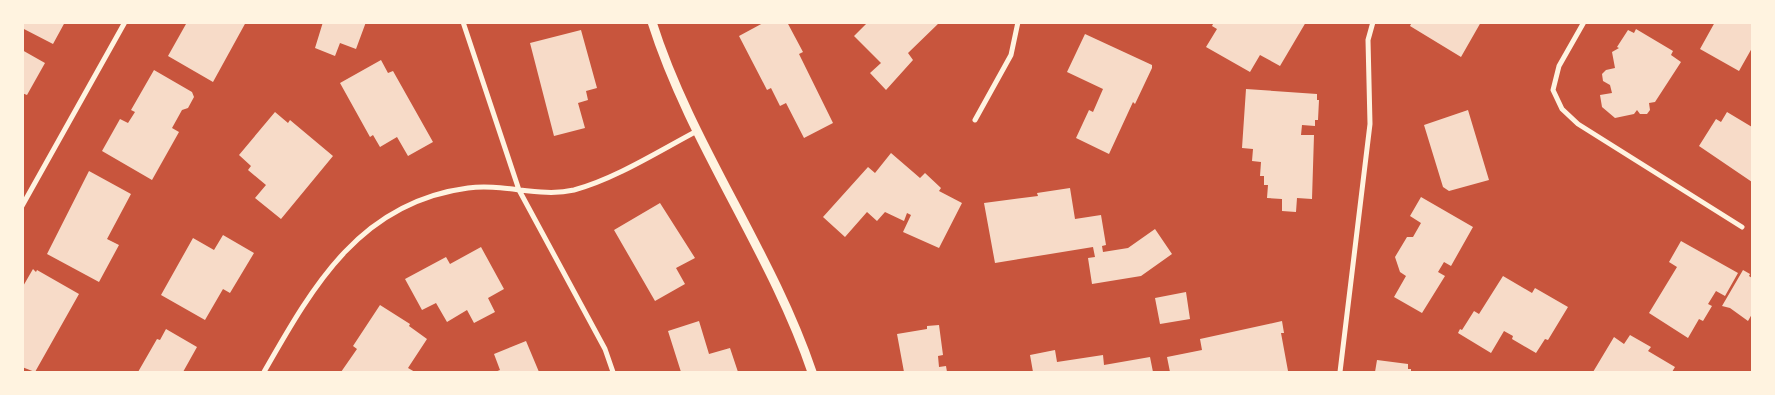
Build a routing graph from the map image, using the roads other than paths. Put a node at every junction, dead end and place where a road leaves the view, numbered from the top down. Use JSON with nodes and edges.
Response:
{"nodes":[{"id":1,"x":125,"y":22,"type":"edge"},
{"id":2,"x":463,"y":22,"type":"edge"},
{"id":3,"x":652,"y":22,"type":"edge"},
{"id":4,"x":1018,"y":22,"type":"edge"},
{"id":5,"x":1373,"y":22,"type":"edge"},
{"id":6,"x":1584,"y":22,"type":"edge"},
{"id":7,"x":975,"y":120,"type":"dead end"},
{"id":8,"x":697,"y":132,"type":"junction"},
{"id":9,"x":519,"y":190,"type":"junction"},
{"id":10,"x":22,"y":206,"type":"edge"},
{"id":11,"x":1742,"y":227,"type":"dead end"},
{"id":12,"x":264,"y":372,"type":"edge"},
{"id":13,"x":613,"y":372,"type":"edge"},
{"id":14,"x":812,"y":372,"type":"edge"},
{"id":15,"x":1340,"y":372,"type":"edge"}],
"edges":[{"from":1,"to":10,"type":"street"},
{"from":2,"to":9,"type":"street"},
{"from":3,"to":8,"type":"street"},
{"from":4,"to":7,"type":"street"},
{"from":5,"to":15,"type":"street"},
{"from":6,"to":11,"type":"street"},
{"from":8,"to":9,"type":"street"},
{"from":8,"to":14,"type":"street"},
{"from":9,"to":12,"type":"street"},
{"from":9,"to":13,"type":"street"}]}
